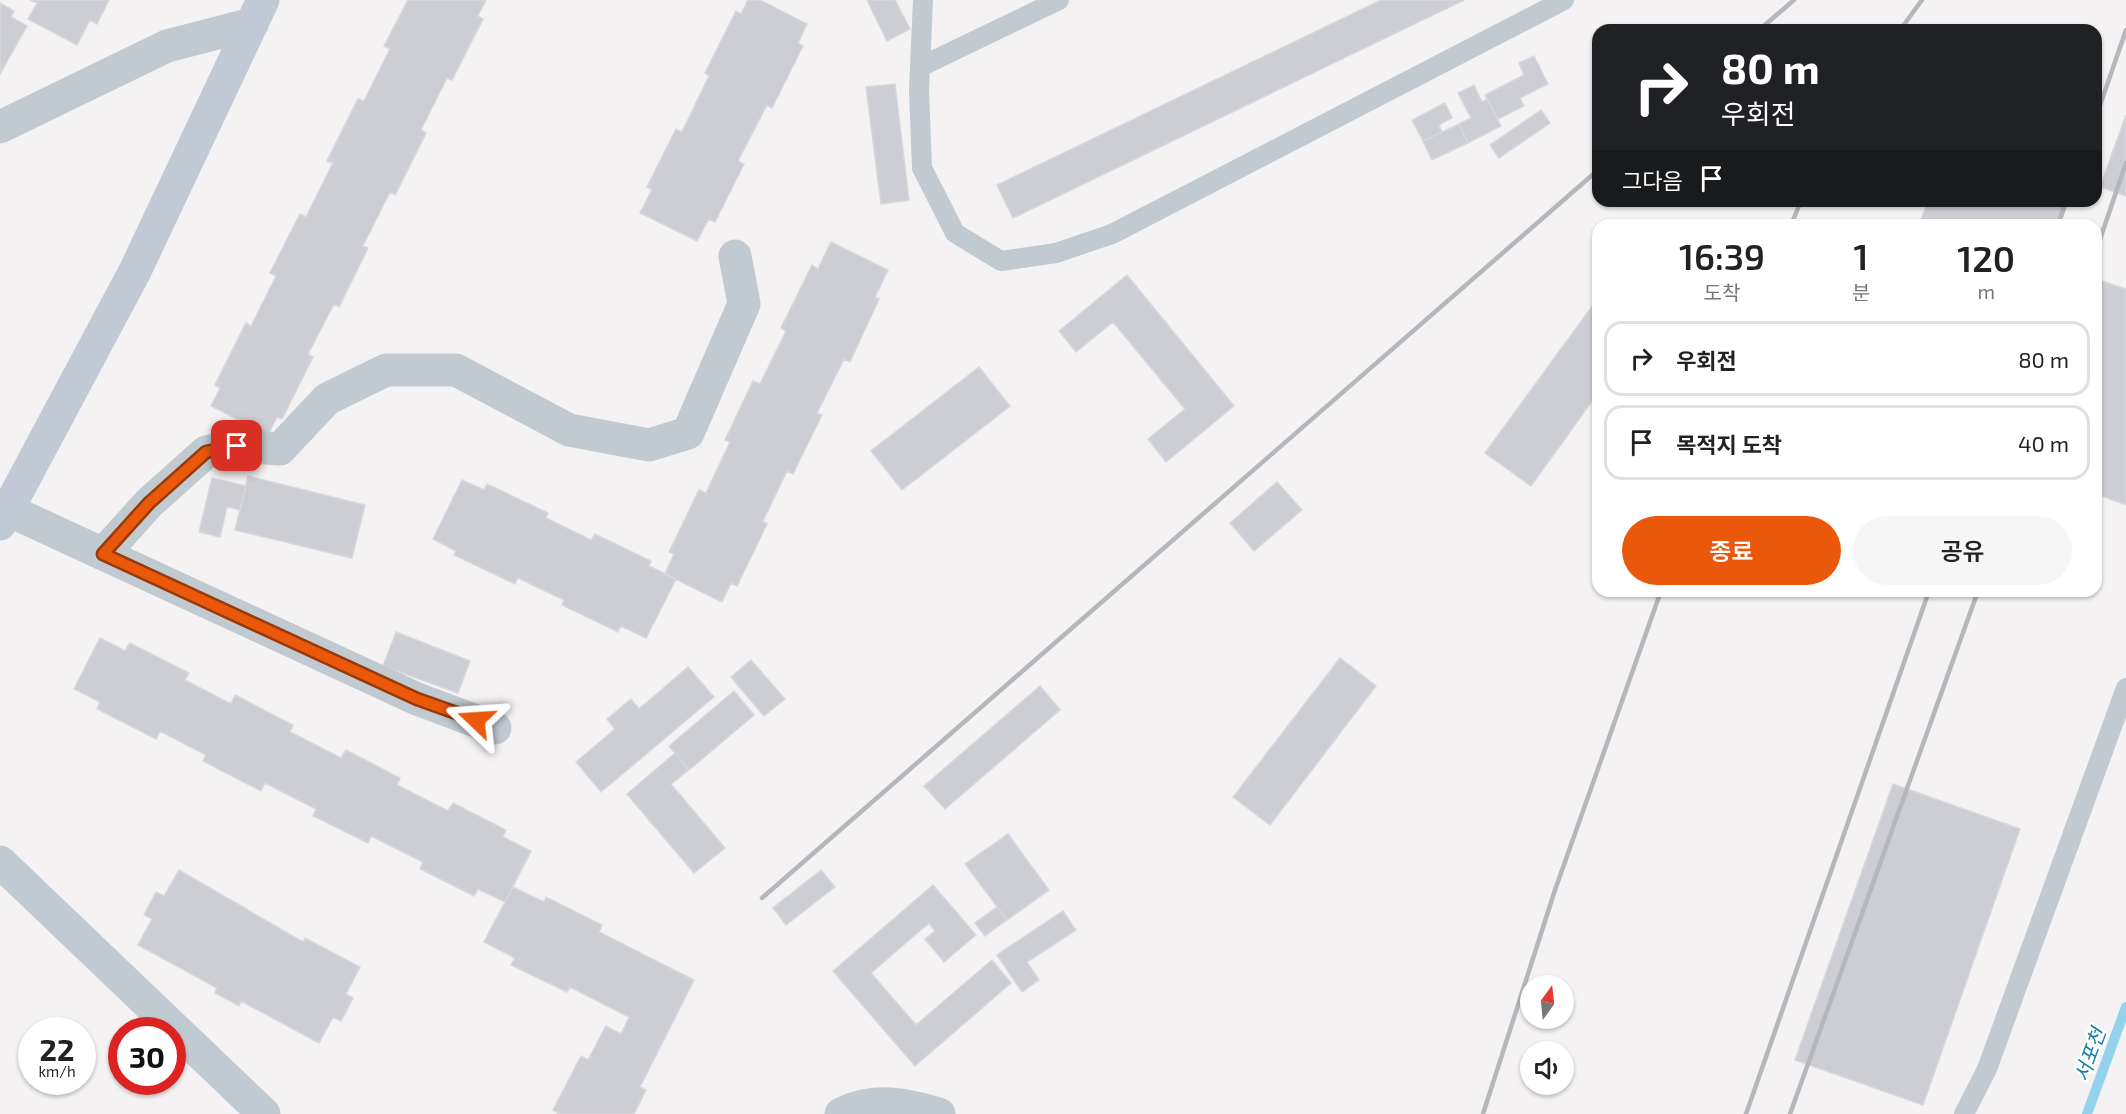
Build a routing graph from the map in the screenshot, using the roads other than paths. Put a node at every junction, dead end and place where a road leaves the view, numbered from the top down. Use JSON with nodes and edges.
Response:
{"nodes":[{"id":1,"x":923,"y":0,"type":"edge"},
{"id":2,"x":1059,"y":0,"type":"edge"},
{"id":3,"x":1564,"y":0,"type":"edge"},
{"id":4,"x":258,"y":12,"type":"edge"},
{"id":5,"x":920,"y":67,"type":"junction"},
{"id":6,"x":0,"y":127,"type":"edge"},
{"id":7,"x":735,"y":256,"type":"dead end"},
{"id":8,"x":4,"y":517,"type":"edge"},
{"id":9,"x":103,"y":554,"type":"junction"},
{"id":10,"x":2126,"y":688,"type":"edge"},
{"id":11,"x":495,"y":728,"type":"dead end"},
{"id":12,"x":0,"y":862,"type":"edge"},
{"id":13,"x":264,"y":1114,"type":"edge"},
{"id":14,"x":841,"y":1114,"type":"edge"},
{"id":15,"x":939,"y":1114,"type":"edge"},
{"id":16,"x":1964,"y":1114,"type":"edge"}],
"edges":[{"from":1,"to":5,"type":"lane"},
{"from":2,"to":5,"type":"lane"},
{"from":3,"to":5,"type":"lane"},
{"from":4,"to":6,"type":"street"},
{"from":4,"to":8,"type":"street"},
{"from":7,"to":9,"type":"street"},
{"from":8,"to":9,"type":"street"},
{"from":9,"to":11,"type":"street"},
{"from":10,"to":16,"type":"lane"},
{"from":12,"to":13,"type":"street"},
{"from":14,"to":15,"type":"street"}]}
